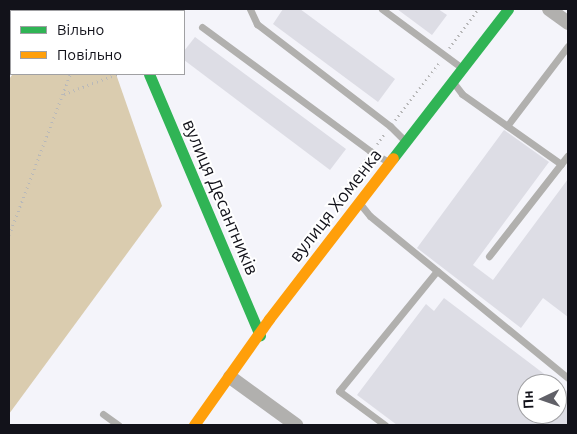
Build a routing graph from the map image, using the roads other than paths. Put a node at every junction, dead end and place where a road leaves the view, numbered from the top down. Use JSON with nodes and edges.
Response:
{"nodes":[{"id":1,"x":250,"y":9,"type":"edge"},
{"id":2,"x":382,"y":9,"type":"edge"},
{"id":3,"x":508,"y":9,"type":"edge"},
{"id":4,"x":549,"y":9,"type":"edge"},
{"id":5,"x":568,"y":23,"type":"edge"},
{"id":6,"x":202,"y":26,"type":"dead end"},
{"id":7,"x":568,"y":46,"type":"edge"},
{"id":8,"x":462,"y":68,"type":"junction"},
{"id":9,"x":149,"y":75,"type":"edge"},
{"id":10,"x":453,"y":81,"type":"junction"},
{"id":11,"x":507,"y":126,"type":"junction"},
{"id":12,"x":407,"y":143,"type":"junction"},
{"id":13,"x":568,"y":155,"type":"edge"},
{"id":14,"x":390,"y":163,"type":"junction"},
{"id":15,"x":561,"y":164,"type":"junction"},
{"id":16,"x":359,"y":203,"type":"junction"},
{"id":17,"x":489,"y":256,"type":"dead end"},
{"id":18,"x":437,"y":271,"type":"junction"},
{"id":19,"x":260,"y":335,"type":"junction"},
{"id":20,"x":230,"y":376,"type":"junction"},
{"id":21,"x":568,"y":378,"type":"edge"},
{"id":22,"x":103,"y":414,"type":"dead end"},
{"id":23,"x":118,"y":425,"type":"edge"},
{"id":24,"x":194,"y":425,"type":"edge"},
{"id":25,"x":296,"y":425,"type":"edge"},
{"id":26,"x":385,"y":425,"type":"edge"}],
"edges":[{"from":1,"to":12,"type":"lane"},
{"from":2,"to":8,"type":"lane"},
{"from":3,"to":8,"type":"street","name":"вулиця Хоменка"},
{"from":4,"to":5,"type":"street"},
{"from":6,"to":14,"type":"lane"},
{"from":7,"to":11,"type":"lane"},
{"from":8,"to":10,"type":"street","name":"вулиця Хоменка"},
{"from":9,"to":19,"type":"street","name":"вулиця Десантників"},
{"from":10,"to":11,"type":"lane"},
{"from":10,"to":12,"type":"street","name":"вулиця Хоменка"},
{"from":11,"to":15,"type":"lane"},
{"from":12,"to":14,"type":"street","name":"вулиця Хоменка"},
{"from":13,"to":15,"type":"lane"},
{"from":14,"to":16,"type":"street","name":"вулиця Хоменка"},
{"from":15,"to":17,"type":"lane"},
{"from":16,"to":18,"type":"lane"},
{"from":16,"to":19,"type":"street","name":"вулиця Хоменка"},
{"from":18,"to":21,"type":"lane"},
{"from":18,"to":26,"type":"lane"},
{"from":19,"to":20,"type":"street","name":"вулиця Хоменка"},
{"from":20,"to":24,"type":"street","name":"вулиця Хоменка"},
{"from":20,"to":25,"type":"street"},
{"from":22,"to":23,"type":"lane"}]}
